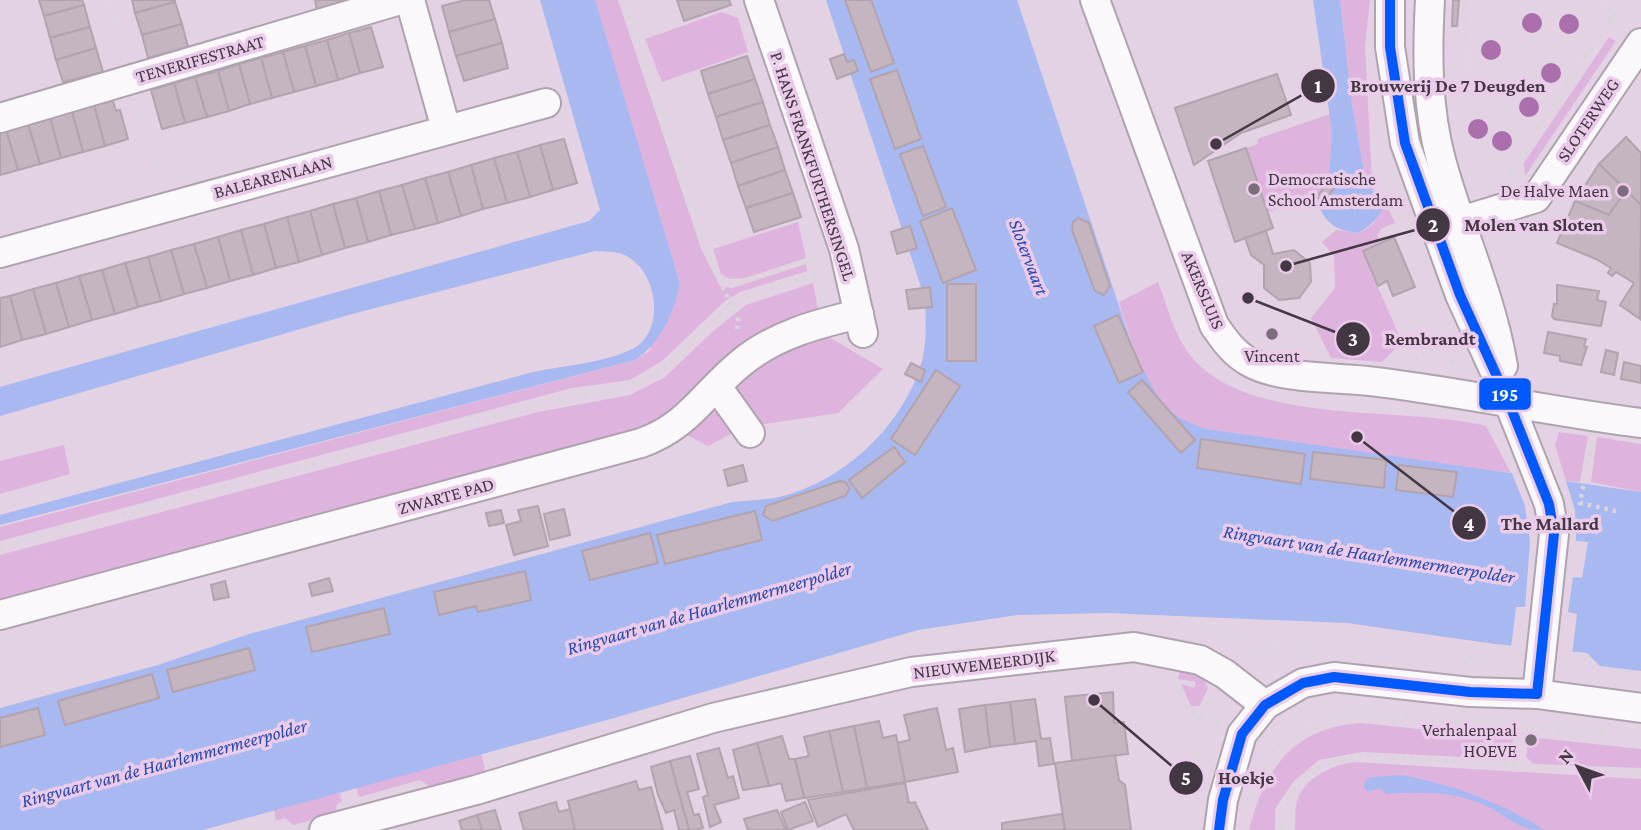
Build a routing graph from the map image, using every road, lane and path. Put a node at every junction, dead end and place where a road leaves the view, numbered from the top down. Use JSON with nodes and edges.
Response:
{"nodes":[{"id":1,"x":400,"y":0,"type":"edge"},
{"id":2,"x":410,"y":0,"type":"edge"},
{"id":3,"x":623,"y":0,"type":"edge"},
{"id":4,"x":759,"y":0,"type":"edge"},
{"id":5,"x":1095,"y":0,"type":"edge"},
{"id":6,"x":1390,"y":0,"type":"edge"},
{"id":7,"x":1465,"y":0,"type":"edge"},
{"id":8,"x":1623,"y":0,"type":"edge"},
{"id":9,"x":1424,"y":3,"type":"edge"},
{"id":10,"x":1641,"y":43,"type":"edge"},
{"id":11,"x":546,"y":103,"type":"dead end"},
{"id":12,"x":0,"y":118,"type":"edge"},
{"id":13,"x":1463,"y":125,"type":"dead end"},
{"id":14,"x":446,"y":130,"type":"junction"},
{"id":15,"x":1536,"y":198,"type":"junction"},
{"id":16,"x":1449,"y":225,"type":"junction"},
{"id":17,"x":0,"y":253,"type":"edge"},
{"id":18,"x":847,"y":258,"type":"junction"},
{"id":19,"x":719,"y":278,"type":"junction"},
{"id":20,"x":730,"y":306,"type":"junction"},
{"id":21,"x":861,"y":323,"type":"joint"},
{"id":22,"x":740,"y":363,"type":"junction"},
{"id":23,"x":718,"y":388,"type":"junction"},
{"id":24,"x":1509,"y":403,"type":"junction"},
{"id":25,"x":1595,"y":417,"type":"junction"},
{"id":26,"x":1641,"y":423,"type":"edge"},
{"id":27,"x":750,"y":433,"type":"dead end"},
{"id":28,"x":1616,"y":510,"type":"dead end"},
{"id":29,"x":0,"y":547,"type":"edge"},
{"id":30,"x":0,"y":615,"type":"edge"},
{"id":31,"x":1537,"y":694,"type":"junction"},
{"id":32,"x":1265,"y":705,"type":"junction"},
{"id":33,"x":1641,"y":708,"type":"edge"},
{"id":34,"x":1517,"y":727,"type":"junction"},
{"id":35,"x":1598,"y":734,"type":"dead end"},
{"id":36,"x":1274,"y":749,"type":"dead end"},
{"id":37,"x":1515,"y":766,"type":"junction"},
{"id":38,"x":1641,"y":773,"type":"edge"},
{"id":39,"x":324,"y":830,"type":"edge"},
{"id":40,"x":1219,"y":830,"type":"edge"},
{"id":41,"x":1281,"y":830,"type":"edge"}],
"edges":[{"from":1,"to":12,"type":"street","name":"TENERIFESTRAAT"},
{"from":2,"to":14,"type":"street"},
{"from":3,"to":19,"type":"path"},
{"from":4,"to":18,"type":"street","name":"P. HANS FRANKFURTHERSINGEL"},
{"from":5,"to":24,"type":"street","name":"AKERSLUIS"},
{"from":6,"to":16,"type":"street"},
{"from":7,"to":13,"type":"path"},
{"from":8,"to":15,"type":"path"},
{"from":9,"to":16,"type":"street"},
{"from":9,"to":16,"type":"street"},
{"from":10,"to":15,"type":"street","name":"SLOTERWEG"},
{"from":11,"to":14,"type":"street","name":"BALEARENLAAN"},
{"from":14,"to":17,"type":"street","name":"BALEARENLAAN"},
{"from":15,"to":16,"type":"street"},
{"from":16,"to":24,"type":"street"},
{"from":18,"to":19,"type":"path"},
{"from":18,"to":20,"type":"path"},
{"from":18,"to":21,"type":"street","name":"P. HANS FRANKFURTHERSINGEL"},
{"from":19,"to":20,"type":"path"},
{"from":20,"to":22,"type":"path"},
{"from":20,"to":29,"type":"path"},
{"from":21,"to":22,"type":"street","name":"ZWARTE PAD"},
{"from":22,"to":23,"type":"street","name":"ZWARTE PAD"},
{"from":23,"to":27,"type":"street"},
{"from":23,"to":30,"type":"street","name":"ZWARTE PAD"},
{"from":24,"to":25,"type":"street","name":"AKERSLUIS"},
{"from":24,"to":31,"type":"street"},
{"from":25,"to":26,"type":"street","name":"AKERSLUIS"},
{"from":25,"to":28,"type":"path"},
{"from":31,"to":32,"type":"street"},
{"from":31,"to":33,"type":"street"},
{"from":32,"to":39,"type":"street","name":"NIEUWEMEERDIJK"},
{"from":32,"to":40,"type":"street"},
{"from":34,"to":35,"type":"path"},
{"from":34,"to":36,"type":"path"},
{"from":34,"to":37,"type":"path"},
{"from":37,"to":38,"type":"path"},
{"from":37,"to":41,"type":"path"}]}
